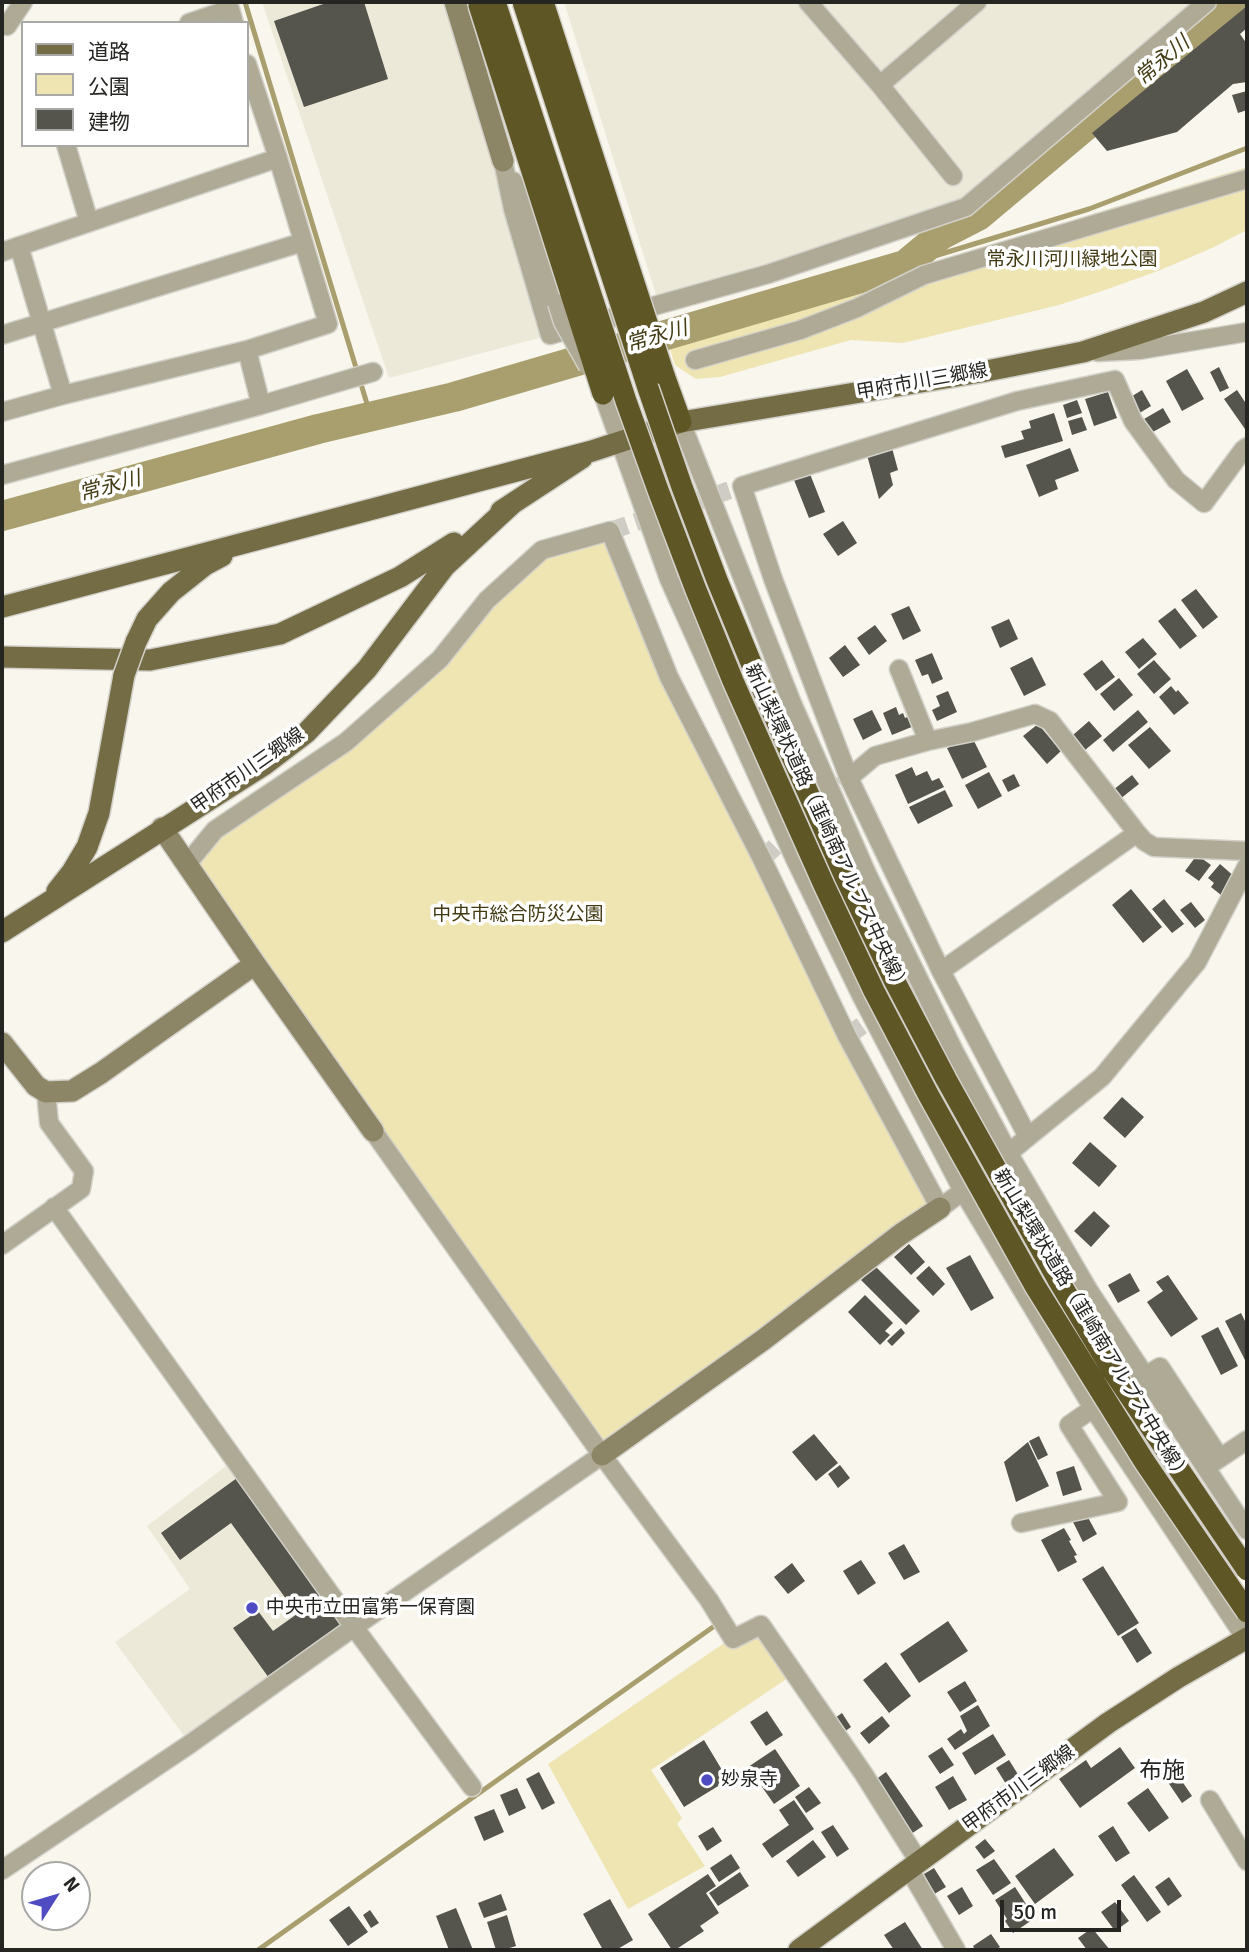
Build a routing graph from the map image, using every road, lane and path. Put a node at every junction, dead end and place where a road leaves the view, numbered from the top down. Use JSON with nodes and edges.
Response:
{"nodes":[{"id":1,"x":23,"y":2,"type":"edge"},
{"id":2,"x":454,"y":2,"type":"edge"},
{"id":3,"x":478,"y":2,"type":"edge"},
{"id":4,"x":495,"y":2,"type":"edge"},
{"id":5,"x":523,"y":2,"type":"edge"},
{"id":6,"x":543,"y":2,"type":"edge"},
{"id":7,"x":808,"y":2,"type":"edge"},
{"id":8,"x":977,"y":2,"type":"edge"},
{"id":9,"x":1199,"y":4,"type":"edge"},
{"id":10,"x":195,"y":21,"type":"edge"},
{"id":11,"x":233,"y":21,"type":"edge"},
{"id":12,"x":2,"y":24,"type":"edge"},
{"id":13,"x":880,"y":85,"type":"junction"},
{"id":14,"x":250,"y":87,"type":"edge"},
{"id":15,"x":69,"y":147,"type":"edge"},
{"id":16,"x":278,"y":158,"type":"junction"},
{"id":17,"x":503,"y":161,"type":"junction"},
{"id":18,"x":953,"y":176,"type":"dead end"},
{"id":19,"x":1247,"y":179,"type":"edge"},
{"id":20,"x":89,"y":222,"type":"junction"},
{"id":21,"x":303,"y":243,"type":"junction"},
{"id":22,"x":19,"y":246,"type":"junction"},
{"id":23,"x":2,"y":252,"type":"edge"},
{"id":24,"x":1247,"y":292,"type":"edge"},
{"id":25,"x":42,"y":323,"type":"junction"},
{"id":26,"x":1247,"y":332,"type":"edge"},
{"id":27,"x":2,"y":335,"type":"edge"},
{"id":28,"x":247,"y":350,"type":"junction"},
{"id":29,"x":1083,"y":352,"type":"junction"},
{"id":30,"x":695,"y":360,"type":"dead end"},
{"id":31,"x":373,"y":372,"type":"dead end"},
{"id":32,"x":603,"y":394,"type":"junction"},
{"id":33,"x":63,"y":395,"type":"junction"},
{"id":34,"x":261,"y":405,"type":"junction"},
{"id":35,"x":2,"y":412,"type":"edge"},
{"id":36,"x":681,"y":422,"type":"junction"},
{"id":37,"x":620,"y":442,"type":"junction"},
{"id":38,"x":1247,"y":447,"type":"edge"},
{"id":39,"x":592,"y":451,"type":"junction"},
{"id":40,"x":2,"y":475,"type":"edge"},
{"id":41,"x":512,"y":504,"type":"junction"},
{"id":42,"x":248,"y":542,"type":"junction"},
{"id":43,"x":2,"y":607,"type":"edge"},
{"id":44,"x":2,"y":657,"type":"edge"},
{"id":45,"x":899,"y":669,"type":"dead end"},
{"id":46,"x":928,"y":741,"type":"junction"},
{"id":47,"x":849,"y":778,"type":"junction"},
{"id":48,"x":163,"y":828,"type":"junction"},
{"id":49,"x":1138,"y":833,"type":"junction"},
{"id":50,"x":1247,"y":851,"type":"edge"},
{"id":51,"x":187,"y":864,"type":"junction"},
{"id":52,"x":1247,"y":866,"type":"edge"},
{"id":53,"x":49,"y":901,"type":"junction"},
{"id":54,"x":2,"y":932,"type":"edge"},
{"id":55,"x":254,"y":964,"type":"junction"},
{"id":56,"x":941,"y":971,"type":"junction"},
{"id":57,"x":2,"y":1043,"type":"edge"},
{"id":58,"x":46,"y":1092,"type":"junction"},
{"id":59,"x":373,"y":1131,"type":"joint"},
{"id":60,"x":1028,"y":1137,"type":"junction"},
{"id":61,"x":1009,"y":1154,"type":"junction"},
{"id":62,"x":963,"y":1191,"type":"junction"},
{"id":63,"x":54,"y":1207,"type":"junction"},
{"id":64,"x":940,"y":1208,"type":"junction"},
{"id":65,"x":2,"y":1245,"type":"edge"},
{"id":66,"x":1145,"y":1376,"type":"junction"},
{"id":67,"x":1093,"y":1408,"type":"junction"},
{"id":68,"x":1247,"y":1440,"type":"edge"},
{"id":69,"x":601,"y":1455,"type":"junction"},
{"id":70,"x":1212,"y":1463,"type":"junction"},
{"id":71,"x":1021,"y":1523,"type":"dead end"},
{"id":72,"x":1247,"y":1530,"type":"edge"},
{"id":73,"x":1247,"y":1570,"type":"edge"},
{"id":74,"x":1247,"y":1612,"type":"edge"},
{"id":75,"x":354,"y":1627,"type":"junction"},
{"id":76,"x":1247,"y":1639,"type":"edge"},
{"id":77,"x":472,"y":1787,"type":"dead end"},
{"id":78,"x":1210,"y":1800,"type":"dead end"},
{"id":79,"x":1247,"y":1861,"type":"edge"},
{"id":80,"x":914,"y":1866,"type":"junction"},
{"id":81,"x":2,"y":1870,"type":"edge"},
{"id":82,"x":799,"y":1950,"type":"edge"},
{"id":83,"x":956,"y":1950,"type":"edge"}],
"edges":[{"from":1,"to":12,"type":"street"},
{"from":2,"to":17,"type":"street"},
{"from":3,"to":32,"type":"highway","bridge":true},
{"from":4,"to":74,"type":"highway","name":"新山梨環状道路（韮崎南アルプス中央線）","bridge":true},
{"from":5,"to":73,"type":"highway","name":"新山梨環状道路（韮崎南アルプス中央線）","bridge":true},
{"from":6,"to":36,"type":"highway","bridge":true},
{"from":7,"to":13,"type":"street"},
{"from":8,"to":13,"type":"street"},
{"from":9,"to":17,"type":"street"},
{"from":10,"to":11,"type":"street"},
{"from":13,"to":18,"type":"street"},
{"from":14,"to":16,"type":"street"},
{"from":15,"to":20,"type":"street"},
{"from":16,"to":20,"type":"street"},
{"from":16,"to":21,"type":"street"},
{"from":17,"to":32,"type":"street","bridge":true},
{"from":19,"to":30,"type":"street"},
{"from":20,"to":22,"type":"street"},
{"from":21,"to":25,"type":"street"},
{"from":21,"to":28,"type":"street"},
{"from":22,"to":23,"type":"street"},
{"from":22,"to":25,"type":"street"},
{"from":24,"to":29,"type":"main road","name":"甲府市川三郷線"},
{"from":25,"to":27,"type":"street"},
{"from":25,"to":33,"type":"street"},
{"from":26,"to":29,"type":"street"},
{"from":28,"to":33,"type":"street"},
{"from":28,"to":34,"type":"street"},
{"from":29,"to":36,"type":"main road","name":"甲府市川三郷線"},
{"from":31,"to":34,"type":"street"},
{"from":32,"to":37,"type":"street"},
{"from":33,"to":35,"type":"street"},
{"from":34,"to":40,"type":"street"},
{"from":36,"to":37,"type":"main road","name":"甲府市川三郷線"},
{"from":36,"to":61,"type":"street"},
{"from":37,"to":39,"type":"main road","name":"甲府市川三郷線"},
{"from":37,"to":62,"type":"street"},
{"from":38,"to":47,"type":"street"},
{"from":39,"to":41,"type":"main road","name":"甲府市川三郷線"},
{"from":39,"to":42,"type":"main road","name":"甲府市川三郷線"},
{"from":41,"to":44,"type":"main road","name":"甲府市川三郷線"},
{"from":41,"to":48,"type":"main road","name":"甲府市川三郷線"},
{"from":42,"to":43,"type":"main road","name":"甲府市川三郷線"},
{"from":42,"to":53,"type":"main road","bridge":true},
{"from":45,"to":46,"type":"street"},
{"from":46,"to":47,"type":"street"},
{"from":46,"to":49,"type":"street"},
{"from":47,"to":56,"type":"street"},
{"from":48,"to":51,"type":"street"},
{"from":48,"to":53,"type":"main road","name":"甲府市川三郷線"},
{"from":49,"to":50,"type":"street"},
{"from":49,"to":56,"type":"street"},
{"from":51,"to":55,"type":"street"},
{"from":51,"to":64,"type":"street"},
{"from":52,"to":60,"type":"street"},
{"from":53,"to":54,"type":"main road","name":"甲府市川三郷線"},
{"from":55,"to":58,"type":"street"},
{"from":55,"to":59,"type":"street"},
{"from":56,"to":60,"type":"street"},
{"from":57,"to":58,"type":"street"},
{"from":58,"to":63,"type":"street"},
{"from":59,"to":69,"type":"street"},
{"from":60,"to":61,"type":"street"},
{"from":61,"to":62,"type":"street"},
{"from":61,"to":66,"type":"street"},
{"from":62,"to":64,"type":"street"},
{"from":62,"to":67,"type":"street"},
{"from":63,"to":65,"type":"street"},
{"from":63,"to":75,"type":"street"},
{"from":64,"to":69,"type":"street"},
{"from":66,"to":67,"type":"street"},
{"from":66,"to":70,"type":"street"},
{"from":67,"to":71,"type":"street"},
{"from":67,"to":76,"type":"street"},
{"from":68,"to":70,"type":"street"},
{"from":69,"to":75,"type":"street"},
{"from":69,"to":80,"type":"street"},
{"from":70,"to":72,"type":"street"},
{"from":75,"to":77,"type":"street"},
{"from":75,"to":81,"type":"street"},
{"from":76,"to":80,"type":"main road","name":"甲府市川三郷線"},
{"from":78,"to":79,"type":"street"},
{"from":80,"to":82,"type":"main road","name":"甲府市川三郷線"},
{"from":80,"to":83,"type":"street"}]}
